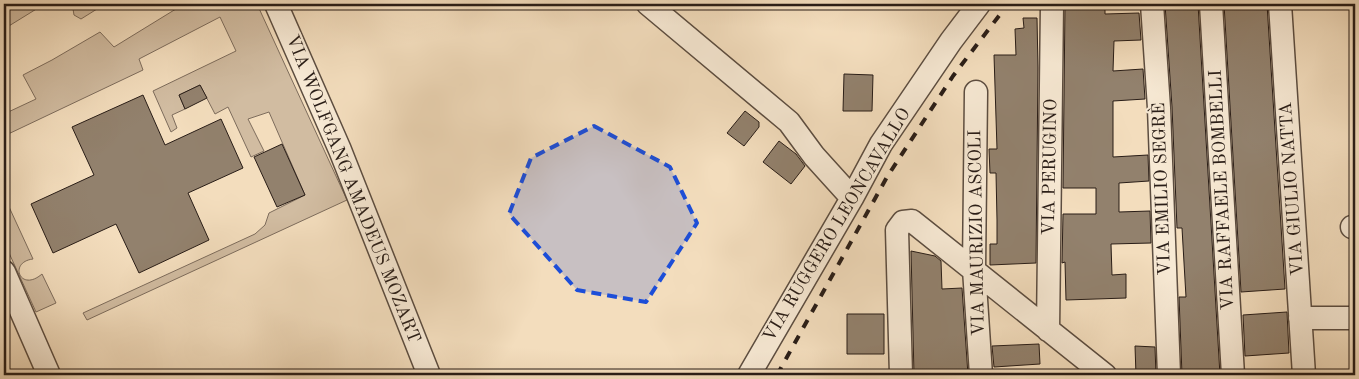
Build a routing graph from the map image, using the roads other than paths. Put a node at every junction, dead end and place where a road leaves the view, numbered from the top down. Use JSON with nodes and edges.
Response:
{"nodes":[{"id":1,"x":276,"y":4,"type":"edge"},
{"id":2,"x":648,"y":4,"type":"edge"},
{"id":3,"x":980,"y":4,"type":"edge"},
{"id":4,"x":1052,"y":4,"type":"edge"},
{"id":5,"x":1152,"y":4,"type":"edge"},
{"id":6,"x":1210,"y":4,"type":"edge"},
{"id":7,"x":1280,"y":4,"type":"edge"},
{"id":8,"x":976,"y":92,"type":"dead end"},
{"id":9,"x":852,"y":198,"type":"junction"},
{"id":10,"x":974,"y":270,"type":"junction"},
{"id":11,"x":4,"y":272,"type":"edge"},
{"id":12,"x":1300,"y":318,"type":"junction"},
{"id":13,"x":1355,"y":318,"type":"edge"},
{"id":14,"x":1048,"y":330,"type":"junction"},
{"id":15,"x":1086,"y":368,"type":"edge"},
{"id":16,"x":49,"y":375,"type":"edge"},
{"id":17,"x":429,"y":375,"type":"edge"},
{"id":18,"x":749,"y":375,"type":"edge"},
{"id":19,"x":901,"y":375,"type":"edge"},
{"id":20,"x":981,"y":375,"type":"edge"},
{"id":21,"x":1105,"y":375,"type":"edge"},
{"id":22,"x":1169,"y":375,"type":"edge"},
{"id":23,"x":1233,"y":375,"type":"edge"},
{"id":24,"x":1304,"y":375,"type":"edge"}],
"edges":[{"from":1,"to":17,"type":"street","name":"VIA WOLFGANG AMADEUS MOZART"},
{"from":2,"to":9,"type":"street"},
{"from":3,"to":9,"type":"street","name":"VIA RUGGERO LEONCAVALLO"},
{"from":4,"to":14,"type":"street","name":"VIA PERUGINO"},
{"from":5,"to":22,"type":"street","name":"VIA EMILIO SEGRÈ"},
{"from":6,"to":23,"type":"street","name":"VIA RAFFAELE BOMBELLI"},
{"from":7,"to":12,"type":"street","name":"VIA GIULIO NATTA"},
{"from":8,"to":10,"type":"street","name":"VIA MAURIZIO ASCOLI"},
{"from":9,"to":18,"type":"street","name":"VIA RUGGERO LEONCAVALLO"},
{"from":10,"to":14,"type":"street"},
{"from":10,"to":19,"type":"street"},
{"from":10,"to":20,"type":"street","name":"VIA MAURIZIO ASCOLI"},
{"from":11,"to":16,"type":"street"},
{"from":12,"to":13,"type":"street"},
{"from":12,"to":24,"type":"street","name":"VIA GIULIO NATTA"},
{"from":14,"to":15,"type":"street"},
{"from":15,"to":21,"type":"street"}]}
